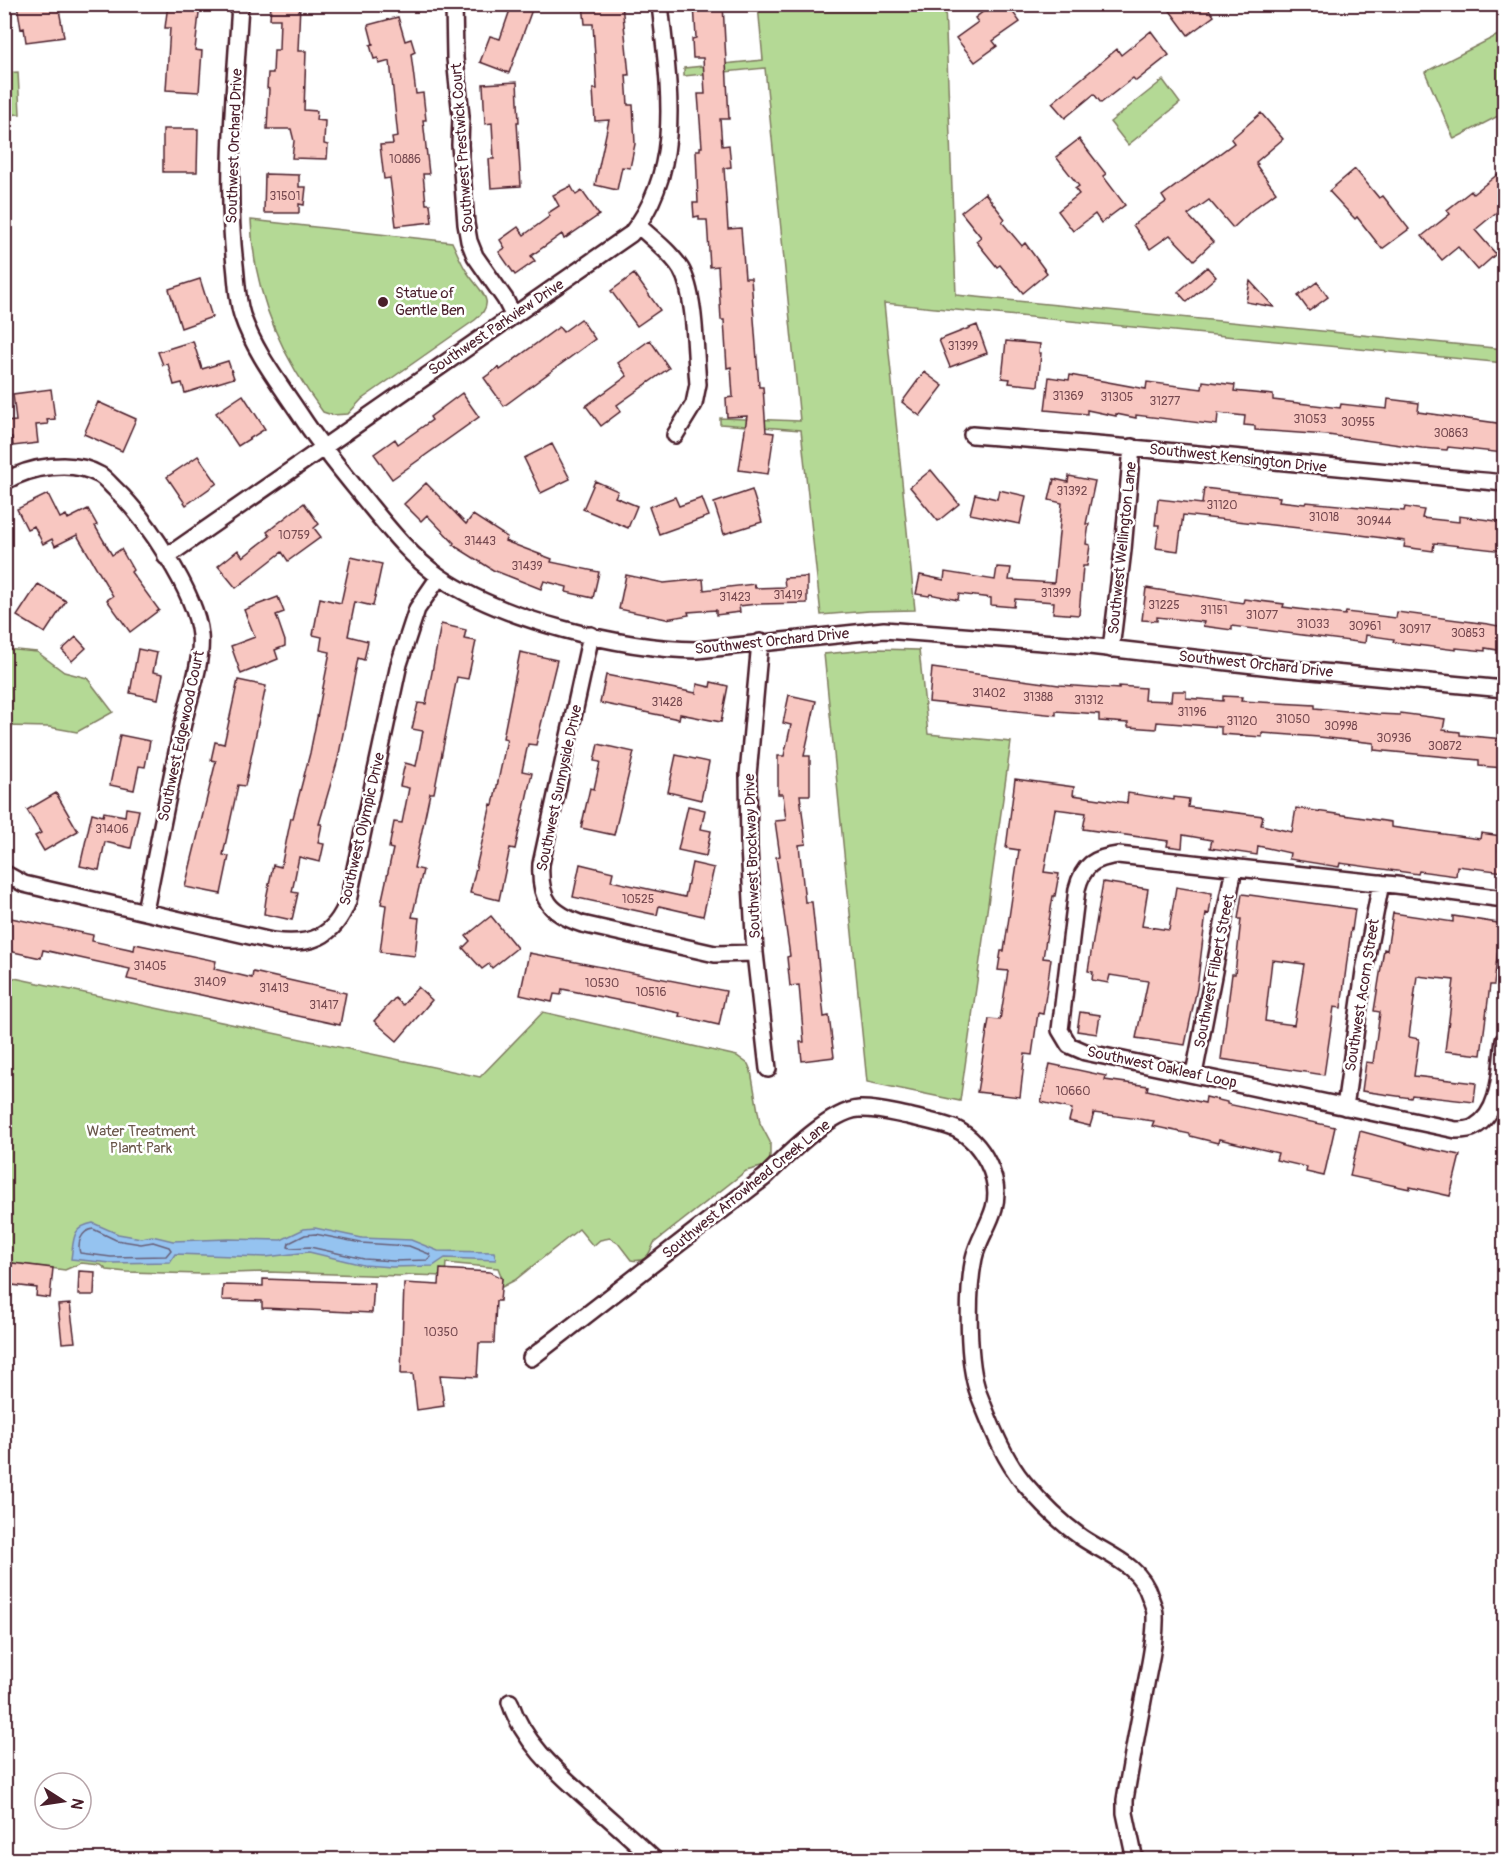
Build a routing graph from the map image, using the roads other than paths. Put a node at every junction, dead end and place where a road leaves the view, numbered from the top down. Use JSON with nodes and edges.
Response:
{"nodes":[{"id":1,"x":240,"y":4,"type":"edge"},
{"id":2,"x":454,"y":4,"type":"edge"},
{"id":3,"x":660,"y":4,"type":"edge"},
{"id":4,"x":639,"y":225,"type":"junction"},
{"id":5,"x":513,"y":315,"type":"junction"},
{"id":6,"x":675,"y":435,"type":"dead end"},
{"id":7,"x":972,"y":435,"type":"dead end"},
{"id":8,"x":323,"y":447,"type":"junction"},
{"id":9,"x":1132,"y":447,"type":"junction"},
{"id":10,"x":4,"y":482,"type":"edge"},
{"id":11,"x":1504,"y":483,"type":"edge"},
{"id":12,"x":166,"y":557,"type":"junction"},
{"id":13,"x":439,"y":577,"type":"junction"},
{"id":14,"x":591,"y":635,"type":"junction"},
{"id":15,"x":760,"y":642,"type":"junction"},
{"id":16,"x":1112,"y":649,"type":"junction"},
{"id":17,"x":1504,"y":688,"type":"edge"},
{"id":18,"x":1234,"y":868,"type":"junction"},
{"id":19,"x":4,"y":873,"type":"edge"},
{"id":20,"x":1381,"y":884,"type":"junction"},
{"id":21,"x":1504,"y":899,"type":"edge"},
{"id":22,"x":145,"y":911,"type":"junction"},
{"id":23,"x":755,"y":953,"type":"junction"},
{"id":24,"x":1504,"y":1040,"type":"edge"},
{"id":25,"x":768,"y":1069,"type":"dead end"},
{"id":26,"x":1194,"y":1074,"type":"junction"},
{"id":27,"x":1345,"y":1107,"type":"junction"},
{"id":28,"x":531,"y":1358,"type":"dead end"},
{"id":29,"x":510,"y":1702,"type":"dead end"},
{"id":30,"x":656,"y":1860,"type":"edge"},
{"id":31,"x":1135,"y":1860,"type":"edge"}],
"edges":[{"from":1,"to":8,"type":"street","name":"Southwest Orchard Drive"},
{"from":2,"to":5,"type":"street","name":"Southwest Prestwick Court"},
{"from":3,"to":4,"type":"street","name":"Southwest Parkview Drive"},
{"from":4,"to":5,"type":"street","name":"Southwest Parkview Drive"},
{"from":4,"to":6,"type":"street"},
{"from":5,"to":8,"type":"street","name":"Southwest Parkview Drive"},
{"from":7,"to":9,"type":"street","name":"Southwest Kensington Drive"},
{"from":8,"to":12,"type":"street","name":"Southwest Parkview Drive"},
{"from":8,"to":13,"type":"street","name":"Southwest Orchard Drive"},
{"from":9,"to":11,"type":"street","name":"Southwest Kensington Drive"},
{"from":9,"to":16,"type":"street","name":"Southwest Wellington Lane"},
{"from":10,"to":12,"type":"street","name":"Southwest Edgewood Court"},
{"from":12,"to":22,"type":"street","name":"Southwest Edgewood Court"},
{"from":13,"to":14,"type":"street","name":"Southwest Orchard Drive"},
{"from":13,"to":22,"type":"street","name":"Southwest Olympic Drive"},
{"from":14,"to":15,"type":"street","name":"Southwest Orchard Drive"},
{"from":14,"to":23,"type":"street","name":"Southwest Sunnyside Drive"},
{"from":15,"to":16,"type":"street","name":"Southwest Orchard Drive"},
{"from":15,"to":23,"type":"street","name":"Southwest Brockway Drive"},
{"from":16,"to":17,"type":"street","name":"Southwest Orchard Drive"},
{"from":18,"to":20,"type":"street","name":"Southwest Oakleaf Loop"},
{"from":18,"to":26,"type":"street","name":"Southwest Filbert Street"},
{"from":18,"to":26,"type":"street","name":"Southwest Oakleaf Loop"},
{"from":19,"to":22,"type":"street","name":"Southwest Olympic Drive"},
{"from":20,"to":21,"type":"street","name":"Southwest Oakleaf Loop"},
{"from":20,"to":27,"type":"street","name":"Southwest Acorn Street"},
{"from":23,"to":25,"type":"street","name":"Southwest Brockway Drive"},
{"from":24,"to":27,"type":"street","name":"Southwest Oakleaf Loop"},
{"from":26,"to":27,"type":"street","name":"Southwest Oakleaf Loop"},
{"from":28,"to":31,"type":"street","name":"Southwest Arrowhead Creek Lane"},
{"from":29,"to":30,"type":"street"}]}
